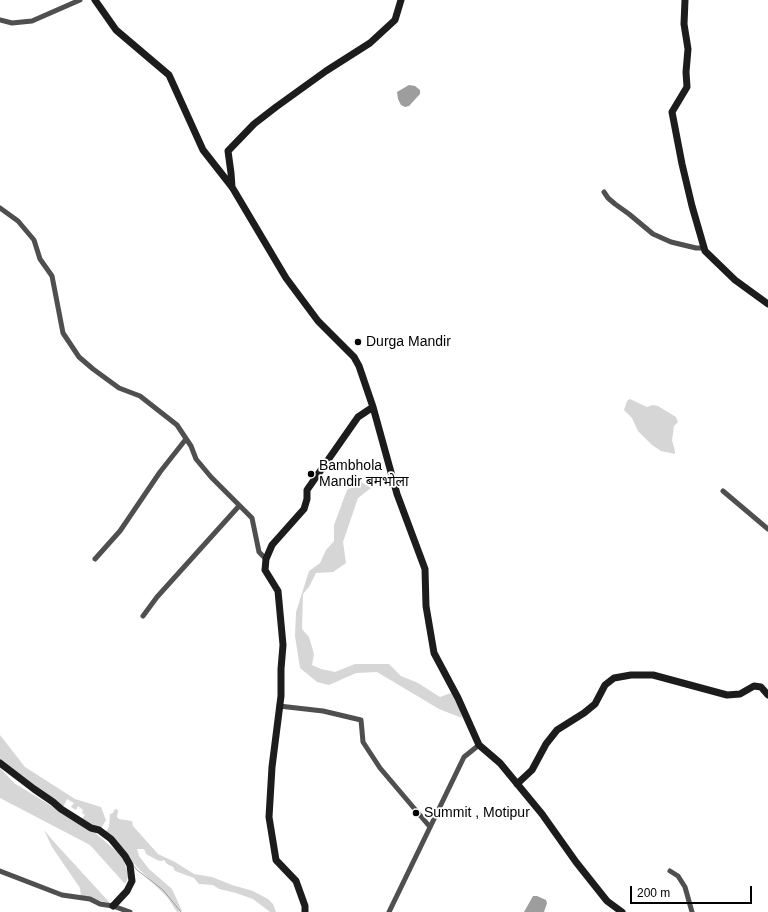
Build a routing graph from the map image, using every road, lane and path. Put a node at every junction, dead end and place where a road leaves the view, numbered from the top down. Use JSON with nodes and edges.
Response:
{"nodes":[{"id":1,"x":80,"y":0,"type":"edge"},
{"id":2,"x":95,"y":0,"type":"edge"},
{"id":3,"x":401,"y":0,"type":"edge"},
{"id":4,"x":685,"y":0,"type":"edge"},
{"id":5,"x":0,"y":20,"type":"edge"},
{"id":6,"x":232,"y":187,"type":"junction"},
{"id":7,"x":604,"y":192,"type":"dead end"},
{"id":8,"x":0,"y":208,"type":"edge"},
{"id":9,"x":704,"y":248,"type":"junction"},
{"id":10,"x":768,"y":304,"type":"edge"},
{"id":11,"x":373,"y":407,"type":"junction"},
{"id":12,"x":186,"y":439,"type":"junction"},
{"id":13,"x":723,"y":492,"type":"dead end"},
{"id":14,"x":239,"y":506,"type":"junction"},
{"id":15,"x":768,"y":529,"type":"edge"},
{"id":16,"x":95,"y":559,"type":"dead end"},
{"id":17,"x":266,"y":559,"type":"junction"},
{"id":18,"x":143,"y":616,"type":"dead end"},
{"id":19,"x":768,"y":695,"type":"edge"},
{"id":20,"x":279,"y":706,"type":"junction"},
{"id":21,"x":479,"y":745,"type":"junction"},
{"id":22,"x":0,"y":763,"type":"edge"},
{"id":23,"x":517,"y":784,"type":"junction"},
{"id":24,"x":430,"y":827,"type":"junction"},
{"id":25,"x":0,"y":871,"type":"edge"},
{"id":26,"x":670,"y":871,"type":"dead end"},
{"id":27,"x":113,"y":906,"type":"junction"},
{"id":28,"x":130,"y":912,"type":"edge"},
{"id":29,"x":306,"y":912,"type":"edge"},
{"id":30,"x":389,"y":912,"type":"edge"},
{"id":31,"x":622,"y":912,"type":"edge"},
{"id":32,"x":691,"y":912,"type":"edge"}],
"edges":[{"from":1,"to":5,"type":"street"},
{"from":2,"to":6,"type":"street"},
{"from":3,"to":6,"type":"street"},
{"from":4,"to":9,"type":"street"},
{"from":6,"to":11,"type":"street"},
{"from":7,"to":9,"type":"street"},
{"from":8,"to":12,"type":"street"},
{"from":9,"to":10,"type":"street"},
{"from":11,"to":17,"type":"street"},
{"from":11,"to":21,"type":"street"},
{"from":12,"to":14,"type":"street"},
{"from":12,"to":16,"type":"street"},
{"from":13,"to":15,"type":"street"},
{"from":14,"to":17,"type":"street"},
{"from":14,"to":18,"type":"street"},
{"from":17,"to":20,"type":"street"},
{"from":19,"to":23,"type":"street"},
{"from":20,"to":24,"type":"street"},
{"from":20,"to":29,"type":"street"},
{"from":21,"to":23,"type":"street"},
{"from":21,"to":24,"type":"street"},
{"from":22,"to":27,"type":"street"},
{"from":23,"to":31,"type":"street"},
{"from":24,"to":30,"type":"street"},
{"from":25,"to":27,"type":"street"},
{"from":26,"to":32,"type":"street"},
{"from":27,"to":28,"type":"street"}]}
